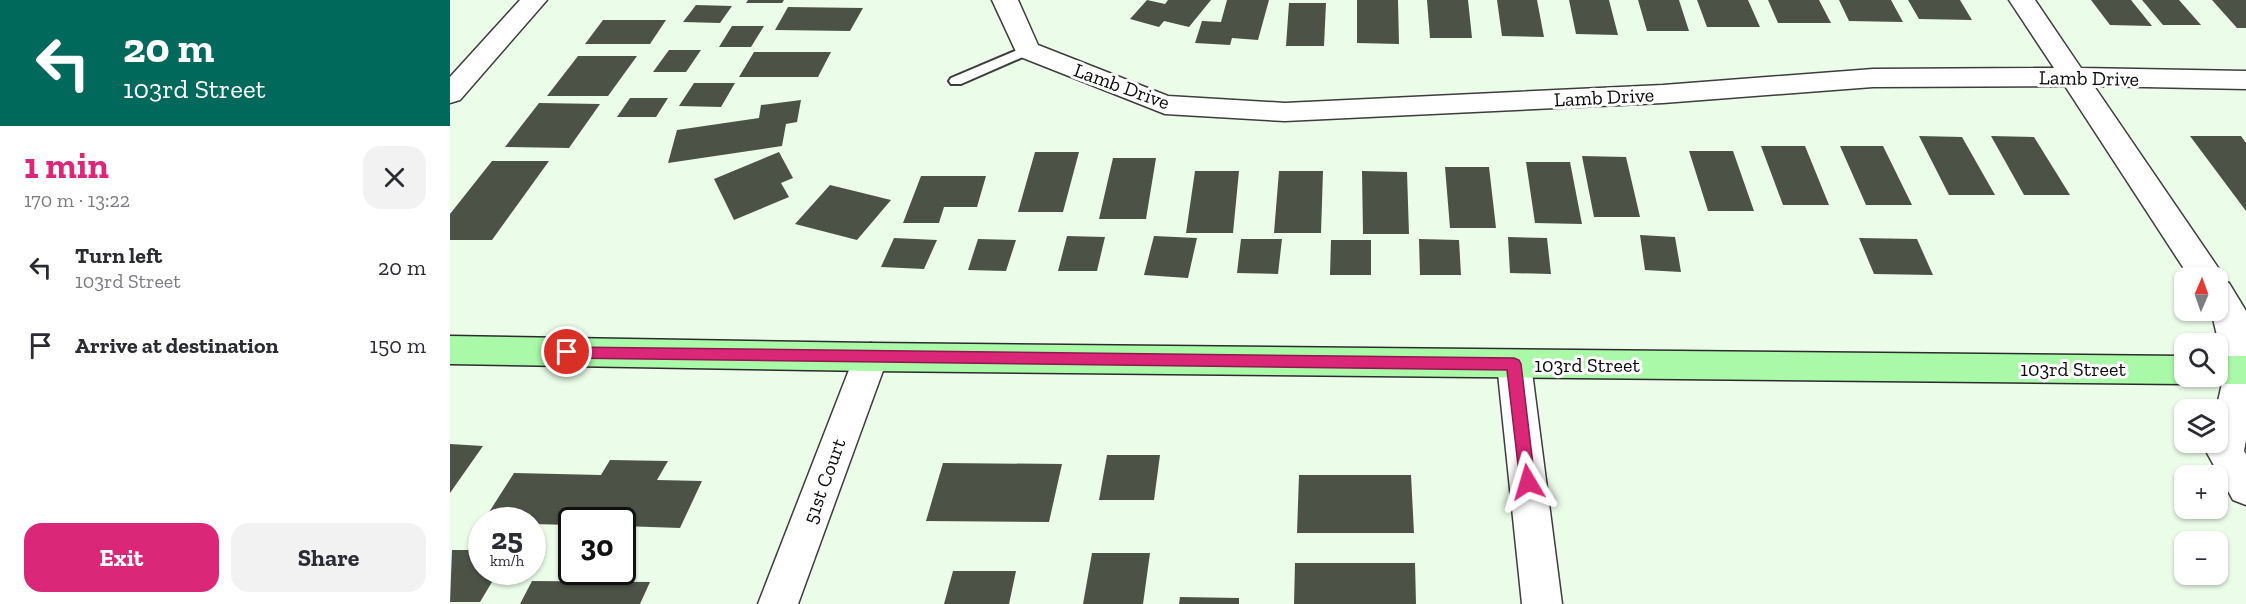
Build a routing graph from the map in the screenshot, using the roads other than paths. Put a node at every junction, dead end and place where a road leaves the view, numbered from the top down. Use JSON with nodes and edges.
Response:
{"nodes":[{"id":1,"x":534,"y":0,"type":"edge"},
{"id":2,"x":1005,"y":0,"type":"edge"},
{"id":3,"x":2022,"y":0,"type":"edge"},
{"id":4,"x":1027,"y":50,"type":"junction"},
{"id":5,"x":2076,"y":77,"type":"junction"},
{"id":6,"x":2246,"y":80,"type":"edge"},
{"id":7,"x":956,"y":81,"type":"dead end"},
{"id":8,"x":450,"y":94,"type":"edge"},
{"id":9,"x":2201,"y":267,"type":"edge"},
{"id":10,"x":2228,"y":309,"type":"edge"},
{"id":11,"x":450,"y":350,"type":"edge"},
{"id":12,"x":870,"y":357,"type":"junction"},
{"id":13,"x":1514,"y":364,"type":"junction"},
{"id":14,"x":2174,"y":370,"type":"edge"},
{"id":15,"x":2235,"y":370,"type":"edge"},
{"id":16,"x":2246,"y":488,"type":"edge"},
{"id":17,"x":778,"y":604,"type":"edge"},
{"id":18,"x":1542,"y":604,"type":"edge"}],
"edges":[{"from":1,"to":8,"type":"street"},
{"from":2,"to":4,"type":"street"},
{"from":3,"to":5,"type":"street"},
{"from":4,"to":5,"type":"street","name":"Lamb Drive"},
{"from":4,"to":7,"type":"lane"},
{"from":5,"to":6,"type":"street","name":"Lamb Drive"},
{"from":5,"to":9,"type":"street"},
{"from":10,"to":15,"type":"street"},
{"from":11,"to":12,"type":"main road","name":"103rd Street"},
{"from":12,"to":13,"type":"main road","name":"103rd Street"},
{"from":12,"to":17,"type":"street","name":"51st Court"},
{"from":13,"to":14,"type":"main road","name":"103rd Street"},
{"from":13,"to":18,"type":"street"},
{"from":15,"to":16,"type":"street"}]}
